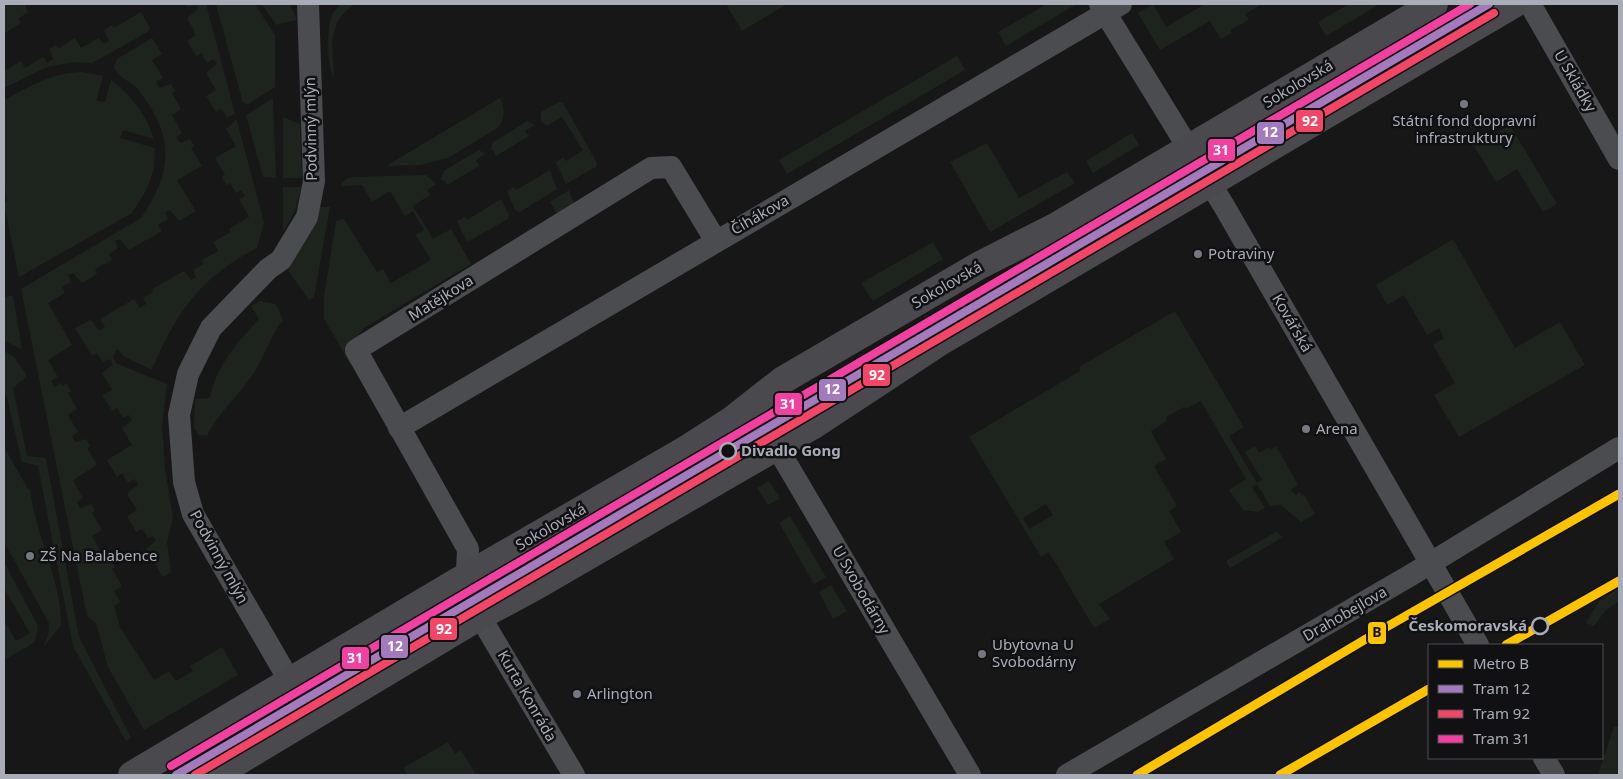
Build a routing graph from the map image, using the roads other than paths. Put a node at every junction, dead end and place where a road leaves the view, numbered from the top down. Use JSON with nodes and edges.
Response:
{"nodes":[{"id":1,"x":308,"y":4,"type":"edge"},
{"id":2,"x":1434,"y":4,"type":"edge"},
{"id":3,"x":1514,"y":4,"type":"edge"},
{"id":4,"x":1530,"y":4,"type":"edge"},
{"id":5,"x":1109,"y":7,"type":"edge"},
{"id":6,"x":1189,"y":148,"type":"junction"},
{"id":7,"x":1619,"y":159,"type":"edge"},
{"id":8,"x":1210,"y":183,"type":"junction"},
{"id":9,"x":716,"y":241,"type":"junction"},
{"id":10,"x":752,"y":405,"type":"junction"},
{"id":11,"x":400,"y":428,"type":"junction"},
{"id":12,"x":778,"y":446,"type":"junction"},
{"id":13,"x":1619,"y":448,"type":"edge"},
{"id":14,"x":1430,"y":563,"type":"junction"},
{"id":15,"x":467,"y":576,"type":"junction"},
{"id":16,"x":480,"y":616,"type":"junction"},
{"id":17,"x":1477,"y":644,"type":"edge"},
{"id":18,"x":289,"y":682,"type":"junction"},
{"id":19,"x":311,"y":718,"type":"junction"},
{"id":20,"x":1545,"y":759,"type":"edge"},
{"id":21,"x":132,"y":775,"type":"edge"},
{"id":22,"x":215,"y":775,"type":"edge"},
{"id":23,"x":574,"y":775,"type":"edge"},
{"id":24,"x":970,"y":775,"type":"edge"},
{"id":25,"x":1067,"y":775,"type":"edge"},
{"id":26,"x":1554,"y":775,"type":"edge"}],
"edges":[{"from":1,"to":18,"type":"street","name":"Podvinný mlýn"},
{"from":2,"to":6,"type":"main road","name":"Sokolovská"},
{"from":3,"to":8,"type":"main road"},
{"from":4,"to":7,"type":"street","name":"U Skládky"},
{"from":5,"to":6,"type":"street","name":"Kovářská"},
{"from":5,"to":9,"type":"street","name":"Čihákova"},
{"from":6,"to":8,"type":"street","name":"Kovářská"},
{"from":6,"to":10,"type":"main road","name":"Sokolovská"},
{"from":8,"to":12,"type":"main road"},
{"from":8,"to":14,"type":"street","name":"Kovářská"},
{"from":9,"to":11,"type":"street","name":"Čihákova"},
{"from":9,"to":11,"type":"street","name":"Matějkova"},
{"from":10,"to":12,"type":"street","name":"U Svobodárny"},
{"from":10,"to":15,"type":"main road","name":"Sokolovská"},
{"from":11,"to":15,"type":"street","name":"Matějkova"},
{"from":12,"to":16,"type":"main road"},
{"from":12,"to":24,"type":"street","name":"U Svobodárny"},
{"from":13,"to":14,"type":"street","name":"Drahobejlova"},
{"from":14,"to":17,"type":"street","name":"Kovářská"},
{"from":14,"to":25,"type":"street","name":"Drahobejlova"},
{"from":15,"to":16,"type":"street"},
{"from":15,"to":18,"type":"main road","name":"Sokolovská"},
{"from":16,"to":19,"type":"main road"},
{"from":16,"to":23,"type":"street","name":"Kurta Konráda"},
{"from":18,"to":19,"type":"street","name":"Podvinný mlýn"},
{"from":18,"to":21,"type":"main road","name":"Sokolovská"},
{"from":19,"to":22,"type":"main road"},
{"from":20,"to":26,"type":"street"}]}
